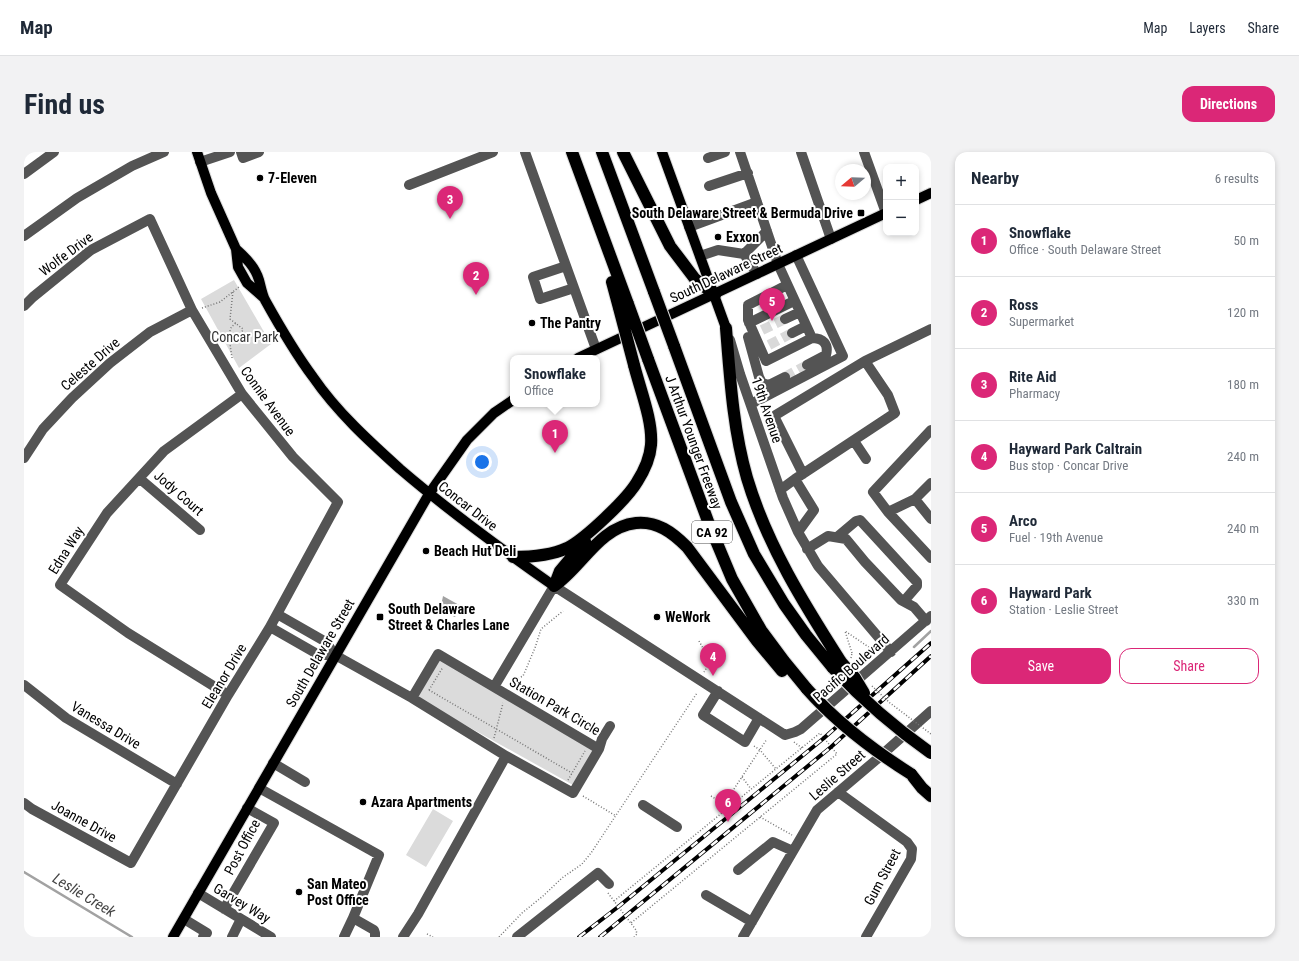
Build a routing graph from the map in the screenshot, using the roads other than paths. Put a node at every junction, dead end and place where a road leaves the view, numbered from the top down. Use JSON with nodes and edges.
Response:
{"nodes":[{"id":1,"x":54,"y":152,"type":"edge"},
{"id":2,"x":164,"y":152,"type":"edge"},
{"id":3,"x":197,"y":152,"type":"edge"},
{"id":4,"x":230,"y":152,"type":"edge"},
{"id":5,"x":241,"y":152,"type":"edge"},
{"id":6,"x":259,"y":152,"type":"edge"},
{"id":7,"x":493,"y":152,"type":"edge"},
{"id":8,"x":525,"y":152,"type":"edge"},
{"id":9,"x":572,"y":152,"type":"edge"},
{"id":10,"x":602,"y":152,"type":"edge"},
{"id":11,"x":623,"y":152,"type":"edge"},
{"id":12,"x":662,"y":152,"type":"edge"},
{"id":13,"x":725,"y":152,"type":"edge"},
{"id":14,"x":740,"y":152,"type":"edge"},
{"id":15,"x":801,"y":152,"type":"edge"},
{"id":16,"x":864,"y":152,"type":"edge"},
{"id":17,"x":708,"y":158,"type":"dead end"},
{"id":18,"x":200,"y":162,"type":"junction"},
{"id":19,"x":748,"y":173,"type":"junction"},
{"id":20,"x":24,"y":174,"type":"edge"},
{"id":21,"x":409,"y":185,"type":"dead end"},
{"id":22,"x":709,"y":186,"type":"dead end"},
{"id":23,"x":930,"y":196,"type":"edge"},
{"id":24,"x":919,"y":199,"type":"edge"},
{"id":25,"x":757,"y":202,"type":"junction"},
{"id":26,"x":883,"y":205,"type":"edge"},
{"id":27,"x":883,"y":214,"type":"edge"},
{"id":28,"x":150,"y":219,"type":"joint"},
{"id":29,"x":689,"y":227,"type":"junction"},
{"id":30,"x":767,"y":231,"type":"junction"},
{"id":31,"x":24,"y":236,"type":"edge"},
{"id":32,"x":831,"y":239,"type":"junction"},
{"id":33,"x":744,"y":254,"type":"junction"},
{"id":34,"x":700,"y":256,"type":"junction"},
{"id":35,"x":796,"y":256,"type":"junction"},
{"id":36,"x":778,"y":264,"type":"junction"},
{"id":37,"x":566,"y":266,"type":"junction"},
{"id":38,"x":757,"y":274,"type":"junction"},
{"id":39,"x":787,"y":286,"type":"junction"},
{"id":40,"x":574,"y":288,"type":"junction"},
{"id":41,"x":715,"y":295,"type":"junction"},
{"id":42,"x":794,"y":301,"type":"junction"},
{"id":43,"x":24,"y":306,"type":"edge"},
{"id":44,"x":624,"y":306,"type":"junction"},
{"id":45,"x":192,"y":310,"type":"junction"},
{"id":46,"x":800,"y":312,"type":"junction"},
{"id":47,"x":785,"y":319,"type":"tunnel mouth"},
{"id":48,"x":749,"y":323,"type":"junction"},
{"id":49,"x":806,"y":326,"type":"junction"},
{"id":50,"x":726,"y":328,"type":"joint"},
{"id":51,"x":931,"y":329,"type":"edge"},
{"id":52,"x":792,"y":333,"type":"tunnel mouth"},
{"id":53,"x":755,"y":335,"type":"junction"},
{"id":54,"x":812,"y":338,"type":"junction"},
{"id":55,"x":729,"y":341,"type":"junction"},
{"id":56,"x":596,"y":349,"type":"junction"},
{"id":57,"x":584,"y":355,"type":"edge"},
{"id":58,"x":865,"y":361,"type":"junction"},
{"id":59,"x":807,"y":365,"type":"tunnel mouth"},
{"id":60,"x":785,"y":377,"type":"tunnel mouth"},
{"id":61,"x":242,"y":394,"type":"junction"},
{"id":62,"x":510,"y":402,"type":"edge"},
{"id":63,"x":751,"y":404,"type":"junction"},
{"id":64,"x":931,"y":430,"type":"edge"},
{"id":65,"x":854,"y":440,"type":"junction"},
{"id":66,"x":24,"y":458,"type":"edge"},
{"id":67,"x":866,"y":459,"type":"dead end"},
{"id":68,"x":799,"y":477,"type":"junction"},
{"id":69,"x":139,"y":478,"type":"junction"},
{"id":70,"x":931,"y":483,"type":"edge"},
{"id":71,"x":780,"y":490,"type":"junction"},
{"id":72,"x":429,"y":494,"type":"junction"},
{"id":73,"x":915,"y":499,"type":"junction"},
{"id":74,"x":338,"y":502,"type":"joint"},
{"id":75,"x":888,"y":512,"type":"junction"},
{"id":76,"x":931,"y":519,"type":"edge"},
{"id":77,"x":599,"y":523,"type":"junction"},
{"id":78,"x":200,"y":530,"type":"dead end"},
{"id":79,"x":798,"y":532,"type":"junction"},
{"id":80,"x":837,"y":537,"type":"junction"},
{"id":81,"x":807,"y":549,"type":"junction"},
{"id":82,"x":513,"y":558,"type":"junction"},
{"id":83,"x":931,"y":558,"type":"edge"},
{"id":84,"x":554,"y":586,"type":"junction"},
{"id":85,"x":904,"y":601,"type":"junction"},
{"id":86,"x":277,"y":614,"type":"junction"},
{"id":87,"x":929,"y":619,"type":"edge"},
{"id":88,"x":270,"y":627,"type":"junction"},
{"id":89,"x":891,"y":652,"type":"junction"},
{"id":90,"x":335,"y":655,"type":"junction"},
{"id":91,"x":842,"y":664,"type":"junction"},
{"id":92,"x":381,"y":681,"type":"junction"},
{"id":93,"x":24,"y":685,"type":"edge"},
{"id":94,"x":494,"y":687,"type":"junction"},
{"id":95,"x":376,"y":691,"type":"dead end"},
{"id":96,"x":718,"y":691,"type":"junction"},
{"id":97,"x":805,"y":691,"type":"junction"},
{"id":98,"x":228,"y":695,"type":"junction"},
{"id":99,"x":412,"y":698,"type":"junction"},
{"id":100,"x":931,"y":711,"type":"edge"},
{"id":101,"x":759,"y":718,"type":"junction"},
{"id":102,"x":888,"y":720,"type":"junction"},
{"id":103,"x":610,"y":726,"type":"dead end"},
{"id":104,"x":786,"y":735,"type":"joint"},
{"id":105,"x":931,"y":744,"type":"edge"},
{"id":106,"x":599,"y":749,"type":"junction"},
{"id":107,"x":931,"y":753,"type":"edge"},
{"id":108,"x":506,"y":756,"type":"junction"},
{"id":109,"x":273,"y":763,"type":"junction"},
{"id":110,"x":912,"y":774,"type":"junction"},
{"id":111,"x":305,"y":782,"type":"dead end"},
{"id":112,"x":176,"y":784,"type":"junction"},
{"id":113,"x":931,"y":787,"type":"edge"},
{"id":114,"x":259,"y":788,"type":"junction"},
{"id":115,"x":838,"y":792,"type":"junction"},
{"id":116,"x":931,"y":796,"type":"edge"},
{"id":117,"x":24,"y":802,"type":"edge"},
{"id":118,"x":643,"y":805,"type":"dead end"},
{"id":119,"x":247,"y":808,"type":"junction"},
{"id":120,"x":677,"y":827,"type":"dead end"},
{"id":121,"x":793,"y":851,"type":"junction"},
{"id":122,"x":131,"y":863,"type":"joint"},
{"id":123,"x":738,"y":870,"type":"dead end"},
{"id":124,"x":607,"y":887,"type":"road end"},
{"id":125,"x":198,"y":894,"type":"junction"},
{"id":126,"x":706,"y":895,"type":"dead end"},
{"id":127,"x":224,"y":909,"type":"junction"},
{"id":128,"x":354,"y":918,"type":"junction"},
{"id":129,"x":184,"y":919,"type":"junction"},
{"id":130,"x":241,"y":919,"type":"junction"},
{"id":131,"x":752,"y":922,"type":"junction"},
{"id":132,"x":175,"y":937,"type":"edge"},
{"id":133,"x":203,"y":937,"type":"edge"},
{"id":134,"x":232,"y":937,"type":"edge"},
{"id":135,"x":271,"y":937,"type":"edge"},
{"id":136,"x":344,"y":937,"type":"edge"},
{"id":137,"x":375,"y":937,"type":"edge"},
{"id":138,"x":403,"y":937,"type":"edge"},
{"id":139,"x":517,"y":937,"type":"edge"},
{"id":140,"x":743,"y":937,"type":"edge"},
{"id":141,"x":866,"y":937,"type":"edge"}],
"edges":[{"from":1,"to":20,"type":"street"},
{"from":2,"to":31,"type":"street"},
{"from":3,"to":18,"type":"main road","name":"Concar Drive"},
{"from":4,"to":18,"type":"street"},
{"from":5,"to":6,"type":"street"},
{"from":7,"to":21,"type":"street"},
{"from":8,"to":37,"type":"street"},
{"from":9,"to":44,"type":"highway"},
{"from":10,"to":91,"type":"highway","name":"J Arthur Younger Freeway","number":"CA 92","bridge":true},
{"from":11,"to":41,"type":"highway"},
{"from":12,"to":29,"type":"main road"},
{"from":13,"to":17,"type":"street"},
{"from":14,"to":19,"type":"street"},
{"from":15,"to":32,"type":"street"},
{"from":16,"to":26,"type":"street"},
{"from":18,"to":72,"type":"main road","name":"Concar Drive"},
{"from":19,"to":22,"type":"street"},
{"from":19,"to":25,"type":"street"},
{"from":23,"to":24,"type":"main road"},
{"from":25,"to":29,"type":"street"},
{"from":25,"to":30,"type":"street"},
{"from":27,"to":32,"type":"main road","name":"South Delaware Street"},
{"from":28,"to":43,"type":"street","name":"Wolfe Drive"},
{"from":28,"to":45,"type":"street","name":"Connie Avenue"},
{"from":29,"to":34,"type":"main road"},
{"from":30,"to":33,"type":"street"},
{"from":30,"to":36,"type":"street"},
{"from":32,"to":35,"type":"main road","name":"South Delaware Street"},
{"from":33,"to":34,"type":"street"},
{"from":33,"to":38,"type":"street"},
{"from":34,"to":41,"type":"main road"},
{"from":35,"to":36,"type":"main road","name":"South Delaware Street"},
{"from":35,"to":63,"type":"street"},
{"from":36,"to":38,"type":"main road","name":"South Delaware Street"},
{"from":36,"to":39,"type":"street"},
{"from":37,"to":40,"type":"street"},
{"from":37,"to":40,"type":"street"},
{"from":38,"to":41,"type":"main road","name":"South Delaware Street"},
{"from":39,"to":42,"type":"street"},
{"from":39,"to":48,"type":"street"},
{"from":40,"to":56,"type":"street"},
{"from":41,"to":50,"type":"main road"},
{"from":41,"to":56,"type":"main road","name":"South Delaware Street"},
{"from":42,"to":46,"type":"street"},
{"from":42,"to":48,"type":"street"},
{"from":44,"to":77,"type":"highway","bridge":true},
{"from":44,"to":97,"type":"highway","name":"J Arthur Younger Freeway","number":"CA 92","bridge":true},
{"from":45,"to":61,"type":"street","name":"Connie Avenue"},
{"from":45,"to":66,"type":"street","name":"Celeste Drive"},
{"from":46,"to":47,"type":"street"},
{"from":46,"to":49,"type":"street"},
{"from":48,"to":53,"type":"street"},
{"from":49,"to":52,"type":"street"},
{"from":49,"to":54,"type":"street"},
{"from":50,"to":55,"type":"highway"},
{"from":51,"to":58,"type":"street"},
{"from":53,"to":54,"type":"street"},
{"from":53,"to":55,"type":"street"},
{"from":53,"to":60,"type":"street"},
{"from":54,"to":59,"type":"street"},
{"from":55,"to":63,"type":"street","name":"19th Avenue"},
{"from":55,"to":91,"type":"highway"},
{"from":56,"to":57,"type":"main road","name":"South Delaware Street"},
{"from":58,"to":65,"type":"street"},
{"from":58,"to":68,"type":"street"},
{"from":61,"to":69,"type":"street","name":"Edna Way"},
{"from":61,"to":74,"type":"street","name":"Connie Avenue"},
{"from":62,"to":72,"type":"main road","name":"South Delaware Street"},
{"from":63,"to":71,"type":"street","name":"19th Avenue"},
{"from":64,"to":75,"type":"street"},
{"from":65,"to":67,"type":"street"},
{"from":65,"to":68,"type":"street"},
{"from":68,"to":71,"type":"street"},
{"from":68,"to":79,"type":"street"},
{"from":69,"to":78,"type":"street","name":"Jody Court"},
{"from":69,"to":98,"type":"street","name":"Edna Way"},
{"from":70,"to":73,"type":"street"},
{"from":71,"to":79,"type":"street","name":"19th Avenue"},
{"from":72,"to":82,"type":"main road","name":"Concar Drive"},
{"from":72,"to":90,"type":"main road","name":"South Delaware Street"},
{"from":73,"to":75,"type":"street"},
{"from":73,"to":76,"type":"street"},
{"from":74,"to":86,"type":"street","name":"Eleanor Drive"},
{"from":75,"to":83,"type":"street"},
{"from":77,"to":82,"type":"highway"},
{"from":77,"to":84,"type":"highway"},
{"from":79,"to":81,"type":"street","name":"19th Avenue"},
{"from":80,"to":81,"type":"street"},
{"from":80,"to":85,"type":"street"},
{"from":80,"to":85,"type":"street"},
{"from":81,"to":89,"type":"street","name":"19th Avenue"},
{"from":82,"to":84,"type":"main road","name":"Concar Drive"},
{"from":84,"to":94,"type":"street"},
{"from":84,"to":96,"type":"street","name":"Concar Drive"},
{"from":84,"to":97,"type":"highway"},
{"from":85,"to":87,"type":"street"},
{"from":86,"to":88,"type":"street","name":"Eleanor Drive"},
{"from":86,"to":90,"type":"street"},
{"from":87,"to":89,"type":"street","name":"Pacific Boulevard"},
{"from":88,"to":90,"type":"street"},
{"from":88,"to":98,"type":"street","name":"Eleanor Drive"},
{"from":89,"to":104,"type":"street","name":"Pacific Boulevard"},
{"from":90,"to":92,"type":"street"},
{"from":90,"to":109,"type":"main road","name":"South Delaware Street"},
{"from":91,"to":102,"type":"highway","bridge":true},
{"from":92,"to":95,"type":"street"},
{"from":92,"to":99,"type":"street"},
{"from":93,"to":112,"type":"street","name":"Vanessa Drive"},
{"from":94,"to":99,"type":"street","name":"Station Park Circle"},
{"from":94,"to":106,"type":"street","name":"Station Park Circle"},
{"from":96,"to":101,"type":"street","name":"Concar Drive"},
{"from":96,"to":101,"type":"street"},
{"from":97,"to":110,"type":"highway","name":"J Arthur Younger Freeway","number":"CA 92","bridge":true},
{"from":98,"to":112,"type":"street","name":"Eleanor Drive"},
{"from":99,"to":108,"type":"street"},
{"from":100,"to":115,"type":"street","name":"Leslie Street"},
{"from":101,"to":104,"type":"street","name":"Concar Drive"},
{"from":102,"to":105,"type":"highway","bridge":true},
{"from":102,"to":107,"type":"highway","bridge":true},
{"from":103,"to":106,"type":"street"},
{"from":106,"to":108,"type":"street","name":"Station Park Circle"},
{"from":108,"to":138,"type":"street"},
{"from":109,"to":111,"type":"street"},
{"from":109,"to":114,"type":"main road","name":"South Delaware Street"},
{"from":110,"to":113,"type":"highway","name":"J Arthur Younger Freeway","number":"CA 92"},
{"from":110,"to":116,"type":"highway"},
{"from":112,"to":122,"type":"street","name":"Eleanor Drive"},
{"from":114,"to":119,"type":"main road","name":"South Delaware Street"},
{"from":114,"to":128,"type":"street"},
{"from":115,"to":121,"type":"street","name":"Leslie Street"},
{"from":115,"to":141,"type":"street","name":"Gum Street"},
{"from":117,"to":122,"type":"street","name":"Joanne Drive"},
{"from":118,"to":120,"type":"street"},
{"from":119,"to":125,"type":"main road","name":"South Delaware Street"},
{"from":119,"to":127,"type":"street","name":"Post Office"},
{"from":121,"to":123,"type":"street"},
{"from":121,"to":131,"type":"street","name":"Leslie Street"},
{"from":124,"to":139,"type":"street"},
{"from":125,"to":127,"type":"street","name":"Garvey Way"},
{"from":125,"to":129,"type":"main road","name":"South Delaware Street"},
{"from":126,"to":131,"type":"street"},
{"from":127,"to":130,"type":"street","name":"Garvey Way"},
{"from":128,"to":136,"type":"street"},
{"from":128,"to":137,"type":"street"},
{"from":129,"to":132,"type":"main road","name":"South Delaware Street"},
{"from":129,"to":133,"type":"street"},
{"from":130,"to":134,"type":"street"},
{"from":130,"to":135,"type":"street","name":"Garvey Way"},
{"from":131,"to":140,"type":"street","name":"Leslie Street"}]}
